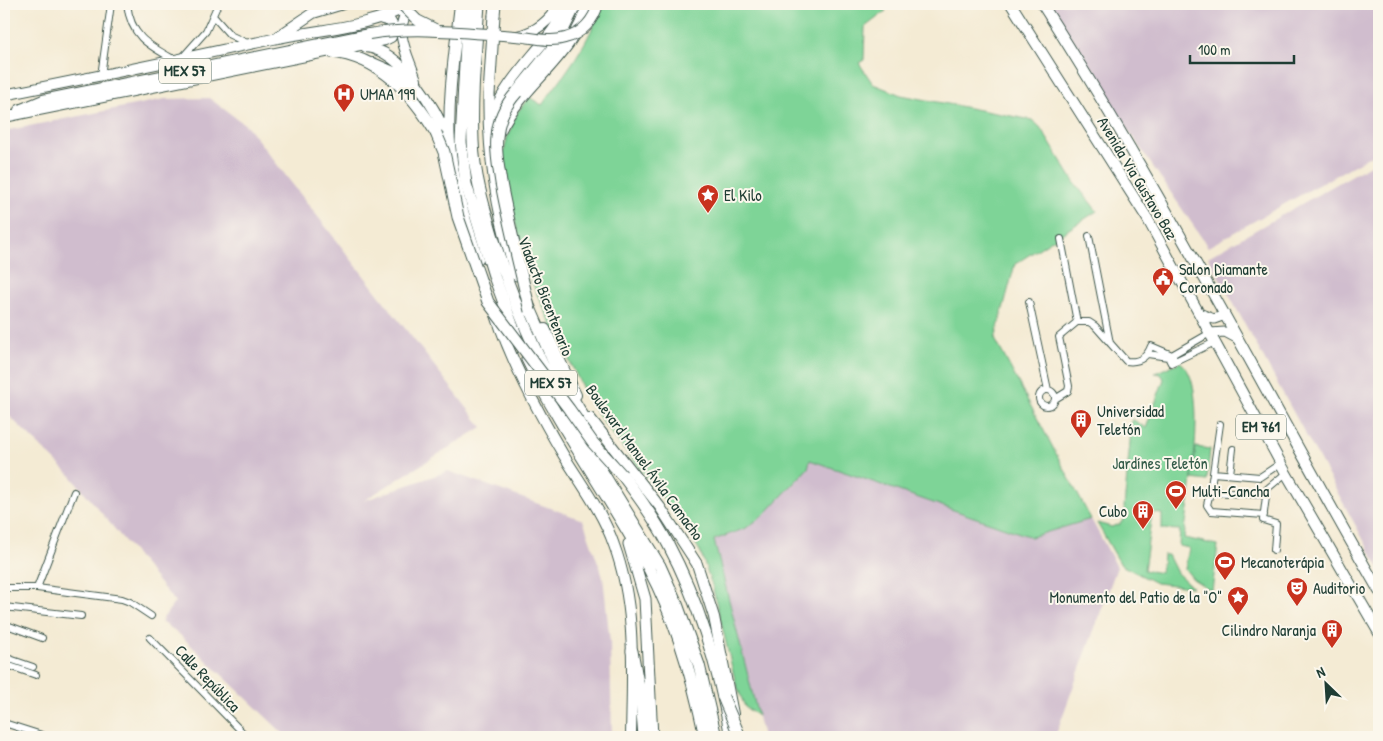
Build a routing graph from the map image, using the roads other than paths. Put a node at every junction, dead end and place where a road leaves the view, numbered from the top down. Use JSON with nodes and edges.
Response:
{"nodes":[{"id":1,"x":112,"y":4,"type":"edge"},
{"id":2,"x":127,"y":4,"type":"edge"},
{"id":3,"x":218,"y":4,"type":"edge"},
{"id":4,"x":343,"y":4,"type":"edge"},
{"id":5,"x":401,"y":4,"type":"edge"},
{"id":6,"x":413,"y":4,"type":"edge"},
{"id":7,"x":460,"y":4,"type":"edge"},
{"id":8,"x":468,"y":4,"type":"edge"},
{"id":9,"x":479,"y":4,"type":"edge"},
{"id":10,"x":495,"y":4,"type":"edge"},
{"id":11,"x":499,"y":4,"type":"edge"},
{"id":12,"x":559,"y":4,"type":"edge"},
{"id":13,"x":568,"y":4,"type":"edge"},
{"id":14,"x":576,"y":4,"type":"edge"},
{"id":15,"x":587,"y":4,"type":"edge"},
{"id":16,"x":598,"y":4,"type":"edge"},
{"id":17,"x":1011,"y":4,"type":"edge"},
{"id":18,"x":1042,"y":4,"type":"edge"},
{"id":19,"x":214,"y":17,"type":"junction"},
{"id":20,"x":382,"y":18,"type":"junction"},
{"id":21,"x":443,"y":32,"type":"junction"},
{"id":22,"x":516,"y":36,"type":"junction"},
{"id":23,"x":274,"y":39,"type":"junction"},
{"id":24,"x":250,"y":45,"type":"junction"},
{"id":25,"x":356,"y":48,"type":"junction"},
{"id":26,"x":331,"y":52,"type":"junction"},
{"id":27,"x":178,"y":59,"type":"junction"},
{"id":28,"x":370,"y":62,"type":"junction"},
{"id":29,"x":101,"y":76,"type":"junction"},
{"id":30,"x":402,"y":78,"type":"junction"},
{"id":31,"x":418,"y":88,"type":"junction"},
{"id":32,"x":4,"y":95,"type":"edge"},
{"id":33,"x":414,"y":102,"type":"junction"},
{"id":34,"x":4,"y":116,"type":"edge"},
{"id":35,"x":492,"y":117,"type":"junction"},
{"id":36,"x":441,"y":133,"type":"junction"},
{"id":37,"x":450,"y":144,"type":"junction"},
{"id":38,"x":493,"y":150,"type":"junction"},
{"id":39,"x":1089,"y":236,"type":"dead end"},
{"id":40,"x":1062,"y":239,"type":"dead end"},
{"id":41,"x":1029,"y":302,"type":"dead end"},
{"id":42,"x":530,"y":311,"type":"junction"},
{"id":43,"x":1199,"y":312,"type":"junction"},
{"id":44,"x":1225,"y":315,"type":"junction"},
{"id":45,"x":1077,"y":322,"type":"junction"},
{"id":46,"x":1213,"y":337,"type":"junction"},
{"id":47,"x":1238,"y":339,"type":"junction"},
{"id":48,"x":1111,"y":344,"type":"junction"},
{"id":49,"x":1148,"y":354,"type":"junction"},
{"id":50,"x":1172,"y":357,"type":"junction"},
{"id":51,"x":1048,"y":390,"type":"junction"},
{"id":52,"x":1055,"y":399,"type":"junction"},
{"id":53,"x":1220,"y":424,"type":"dead end"},
{"id":54,"x":1233,"y":449,"type":"dead end"},
{"id":55,"x":1281,"y":463,"type":"junction"},
{"id":56,"x":1213,"y":473,"type":"junction"},
{"id":57,"x":1286,"y":473,"type":"junction"},
{"id":58,"x":1230,"y":474,"type":"junction"},
{"id":59,"x":622,"y":475,"type":"junction"},
{"id":60,"x":74,"y":492,"type":"dead end"},
{"id":61,"x":1210,"y":492,"type":"junction"},
{"id":62,"x":1266,"y":495,"type":"junction"},
{"id":63,"x":1264,"y":515,"type":"junction"},
{"id":64,"x":623,"y":524,"type":"junction"},
{"id":65,"x":1274,"y":550,"type":"dead end"},
{"id":66,"x":4,"y":588,"type":"edge"},
{"id":67,"x":36,"y":588,"type":"junction"},
{"id":68,"x":1379,"y":591,"type":"edge"},
{"id":69,"x":4,"y":607,"type":"edge"},
{"id":70,"x":81,"y":616,"type":"dead end"},
{"id":71,"x":151,"y":616,"type":"dead end"},
{"id":72,"x":4,"y":624,"type":"edge"},
{"id":73,"x":1379,"y":633,"type":"edge"},
{"id":74,"x":42,"y":638,"type":"dead end"},
{"id":75,"x":150,"y":638,"type":"dead end"},
{"id":76,"x":632,"y":651,"type":"junction"},
{"id":77,"x":4,"y":657,"type":"edge"},
{"id":78,"x":4,"y":664,"type":"edge"},
{"id":79,"x":33,"y":667,"type":"dead end"},
{"id":80,"x":36,"y":675,"type":"dead end"},
{"id":81,"x":723,"y":697,"type":"junction"},
{"id":82,"x":733,"y":710,"type":"junction"},
{"id":83,"x":4,"y":723,"type":"edge"},
{"id":84,"x":48,"y":737,"type":"edge"},
{"id":85,"x":60,"y":737,"type":"edge"},
{"id":86,"x":70,"y":737,"type":"edge"},
{"id":87,"x":247,"y":737,"type":"edge"},
{"id":88,"x":631,"y":737,"type":"edge"},
{"id":89,"x":644,"y":737,"type":"edge"},
{"id":90,"x":652,"y":737,"type":"edge"},
{"id":91,"x":705,"y":737,"type":"edge"},
{"id":92,"x":716,"y":737,"type":"edge"},
{"id":93,"x":730,"y":737,"type":"edge"},
{"id":94,"x":738,"y":737,"type":"edge"},
{"id":95,"x":744,"y":737,"type":"edge"}],
"edges":[{"from":1,"to":29,"type":"street"},
{"from":2,"to":27,"type":"street"},
{"from":3,"to":19,"type":"street"},
{"from":4,"to":23,"type":"main road"},
{"from":5,"to":21,"type":"main road","bridge":true},
{"from":6,"to":20,"type":"main road"},
{"from":6,"to":31,"type":"main road"},
{"from":7,"to":37,"type":"main road"},
{"from":8,"to":64,"type":"highway","number":"MEX 57"},
{"from":9,"to":92,"type":"highway","name":"Boulevard Manuel Ávila Camacho","number":"MEX 57"},
{"from":10,"to":42,"type":"highway","name":"Viaducto Bicentenario","bridge":true},
{"from":11,"to":35,"type":"main road","name":"Boulevard Manuel Ávila Camacho"},
{"from":12,"to":22,"type":"main road"},
{"from":13,"to":35,"type":"main road"},
{"from":14,"to":42,"type":"highway","bridge":true},
{"from":15,"to":38,"type":"main road"},
{"from":16,"to":22,"type":"main road","bridge":true},
{"from":17,"to":43,"type":"main road","name":"Avenida Via Gustavo Baz","number":"EM 761"},
{"from":18,"to":44,"type":"main road","name":"Avenida Via Gustavo Baz","number":"EM 761"},
{"from":19,"to":24,"type":"street"},
{"from":19,"to":27,"type":"street"},
{"from":20,"to":23,"type":"main road"},
{"from":20,"to":25,"type":"main road"},
{"from":21,"to":22,"type":"main road","number":"MEX 57","bridge":true},
{"from":21,"to":34,"type":"main road","number":"MEX 57","bridge":true},
{"from":23,"to":24,"type":"main road","number":"MEX 57"},
{"from":24,"to":27,"type":"main road","number":"MEX 57"},
{"from":25,"to":26,"type":"main road"},
{"from":25,"to":31,"type":"main road"},
{"from":26,"to":28,"type":"highway"},
{"from":26,"to":34,"type":"main road"},
{"from":27,"to":29,"type":"main road","number":"MEX 57"},
{"from":28,"to":30,"type":"main road"},
{"from":28,"to":33,"type":"highway"},
{"from":29,"to":32,"type":"main road","number":"MEX 57"},
{"from":30,"to":33,"type":"highway"},
{"from":30,"to":36,"type":"main road"},
{"from":31,"to":36,"type":"main road"},
{"from":33,"to":36,"type":"highway"},
{"from":35,"to":38,"type":"main road","name":"Boulevard Manuel Ávila Camacho"},
{"from":36,"to":37,"type":"main road"},
{"from":36,"to":59,"type":"highway","bridge":true},
{"from":37,"to":76,"type":"main road"},
{"from":38,"to":82,"type":"main road","name":"Boulevard Manuel Ávila Camacho"},
{"from":39,"to":48,"type":"street"},
{"from":40,"to":45,"type":"street"},
{"from":41,"to":51,"type":"street"},
{"from":42,"to":59,"type":"highway","name":"Viaducto Bicentenario","bridge":true},
{"from":43,"to":44,"type":"main road"},
{"from":43,"to":46,"type":"main road","name":"Avenida Via Gustavo Baz","number":"EM 761"},
{"from":44,"to":47,"type":"main road","name":"Avenida Via Gustavo Baz","number":"EM 761"},
{"from":45,"to":48,"type":"street"},
{"from":45,"to":52,"type":"street"},
{"from":46,"to":47,"type":"main road"},
{"from":46,"to":50,"type":"street"},
{"from":46,"to":55,"type":"main road","name":"Avenida Via Gustavo Baz","number":"EM 761"},
{"from":47,"to":68,"type":"main road","name":"Avenida Via Gustavo Baz","number":"EM 761"},
{"from":48,"to":49,"type":"street"},
{"from":49,"to":50,"type":"street"},
{"from":49,"to":50,"type":"street"},
{"from":51,"to":52,"type":"street"},
{"from":51,"to":52,"type":"street"},
{"from":53,"to":56,"type":"street"},
{"from":54,"to":58,"type":"street"},
{"from":55,"to":57,"type":"main road","name":"Avenida Via Gustavo Baz","number":"EM 761"},
{"from":55,"to":58,"type":"street"},
{"from":56,"to":58,"type":"street"},
{"from":56,"to":61,"type":"street"},
{"from":57,"to":62,"type":"street"},
{"from":57,"to":73,"type":"main road","name":"Avenida Via Gustavo Baz","number":"EM 761"},
{"from":59,"to":81,"type":"highway","name":"Viaducto Bicentenario"},
{"from":60,"to":67,"type":"street"},
{"from":61,"to":62,"type":"street"},
{"from":61,"to":63,"type":"street"},
{"from":62,"to":63,"type":"street"},
{"from":63,"to":65,"type":"street"},
{"from":64,"to":90,"type":"highway","number":"MEX 57"},
{"from":64,"to":91,"type":"highway","number":"MEX 57"},
{"from":66,"to":67,"type":"street"},
{"from":67,"to":71,"type":"street"},
{"from":69,"to":70,"type":"street"},
{"from":72,"to":74,"type":"street"},
{"from":75,"to":87,"type":"street","name":"Calle República"},
{"from":76,"to":88,"type":"main road"},
{"from":76,"to":89,"type":"highway"},
{"from":77,"to":79,"type":"street"},
{"from":78,"to":80,"type":"street"},
{"from":81,"to":93,"type":"highway","name":"Viaducto Bicentenario","bridge":true},
{"from":81,"to":94,"type":"highway","bridge":true},
{"from":82,"to":94,"type":"main road","name":"Boulevard Manuel Ávila Camacho"},
{"from":82,"to":95,"type":"highway"},
{"from":83,"to":84,"type":"street"},
{"from":85,"to":86,"type":"street"}]}
